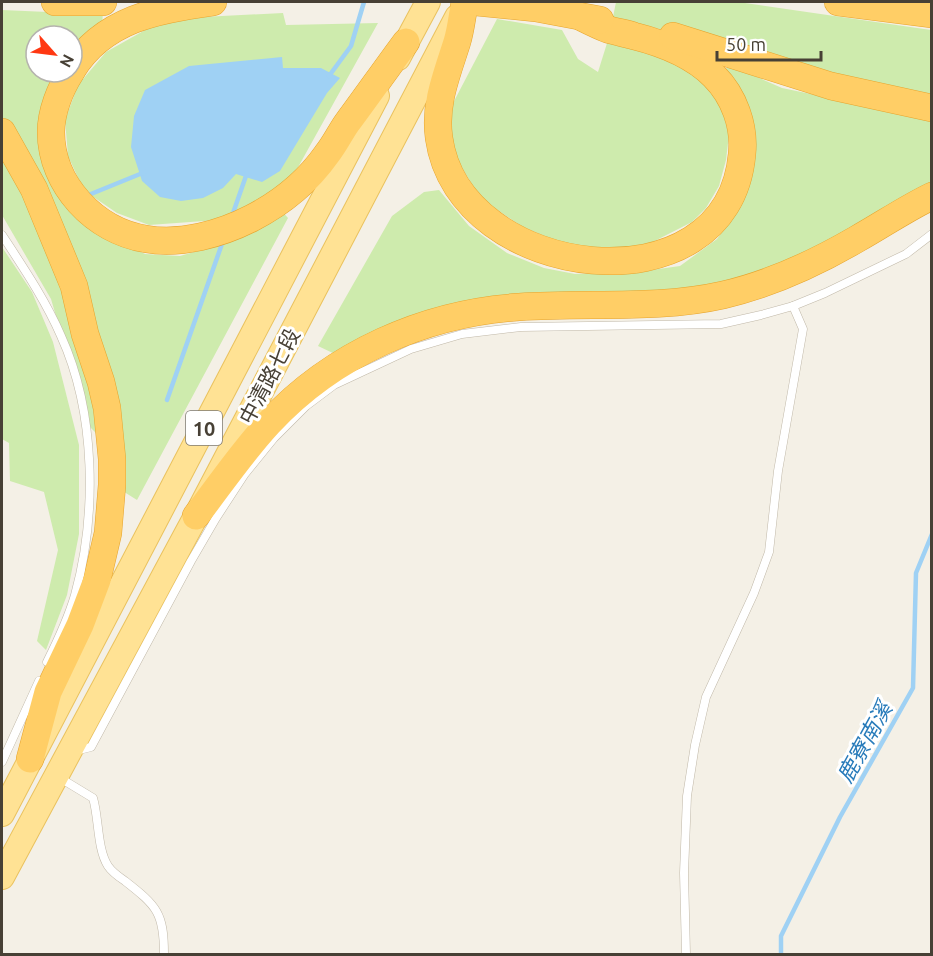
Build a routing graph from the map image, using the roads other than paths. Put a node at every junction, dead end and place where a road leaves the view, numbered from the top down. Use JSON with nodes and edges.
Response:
{"nodes":[{"id":1,"x":55,"y":2,"type":"edge"},
{"id":2,"x":103,"y":2,"type":"edge"},
{"id":3,"x":213,"y":2,"type":"edge"},
{"id":4,"x":428,"y":2,"type":"edge"},
{"id":5,"x":465,"y":2,"type":"edge"},
{"id":6,"x":476,"y":2,"type":"edge"},
{"id":7,"x":838,"y":2,"type":"edge"},
{"id":8,"x":924,"y":12,"type":"edge"},
{"id":9,"x":583,"y":18,"type":"junction"},
{"id":10,"x":406,"y":42,"type":"junction"},
{"id":11,"x":84,"y":55,"type":"edge"},
{"id":12,"x":65,"y":84,"type":"edge"},
{"id":13,"x":927,"y":107,"type":"edge"},
{"id":14,"x":2,"y":132,"type":"edge"},
{"id":15,"x":932,"y":196,"type":"edge"},
{"id":16,"x":2,"y":234,"type":"edge"},
{"id":17,"x":932,"y":234,"type":"edge"},
{"id":18,"x":793,"y":306,"type":"junction"},
{"id":19,"x":196,"y":516,"type":"junction"},
{"id":20,"x":68,"y":753,"type":"junction"},
{"id":21,"x":30,"y":759,"type":"junction"},
{"id":22,"x":2,"y":762,"type":"edge"},
{"id":23,"x":56,"y":776,"type":"junction"},
{"id":24,"x":2,"y":814,"type":"edge"},
{"id":25,"x":2,"y":877,"type":"edge"},
{"id":26,"x":164,"y":954,"type":"edge"},
{"id":27,"x":686,"y":954,"type":"edge"}],
"edges":[{"from":1,"to":2,"type":"highway"},
{"from":3,"to":11,"type":"highway"},
{"from":4,"to":10,"type":"main road","name":"中清路七段","number":"10"},
{"from":5,"to":9,"type":"highway"},
{"from":5,"to":19,"type":"main road","name":"中清路七段","number":"10"},
{"from":6,"to":9,"type":"highway"},
{"from":7,"to":8,"type":"highway"},
{"from":9,"to":13,"type":"highway"},
{"from":10,"to":12,"type":"highway"},
{"from":10,"to":21,"type":"main road","name":"中清路七段","number":"10"},
{"from":14,"to":21,"type":"highway"},
{"from":15,"to":19,"type":"highway"},
{"from":16,"to":22,"type":"lane"},
{"from":17,"to":18,"type":"lane"},
{"from":18,"to":20,"type":"lane"},
{"from":18,"to":27,"type":"lane"},
{"from":19,"to":20,"type":"main road","name":"中清路七段","number":"10"},
{"from":20,"to":23,"type":"main road","name":"中清路七段","number":"10"},
{"from":21,"to":24,"type":"main road","name":"中清路七段","number":"10"},
{"from":23,"to":25,"type":"main road","name":"中清路七段","number":"10"},
{"from":23,"to":26,"type":"lane"}]}
